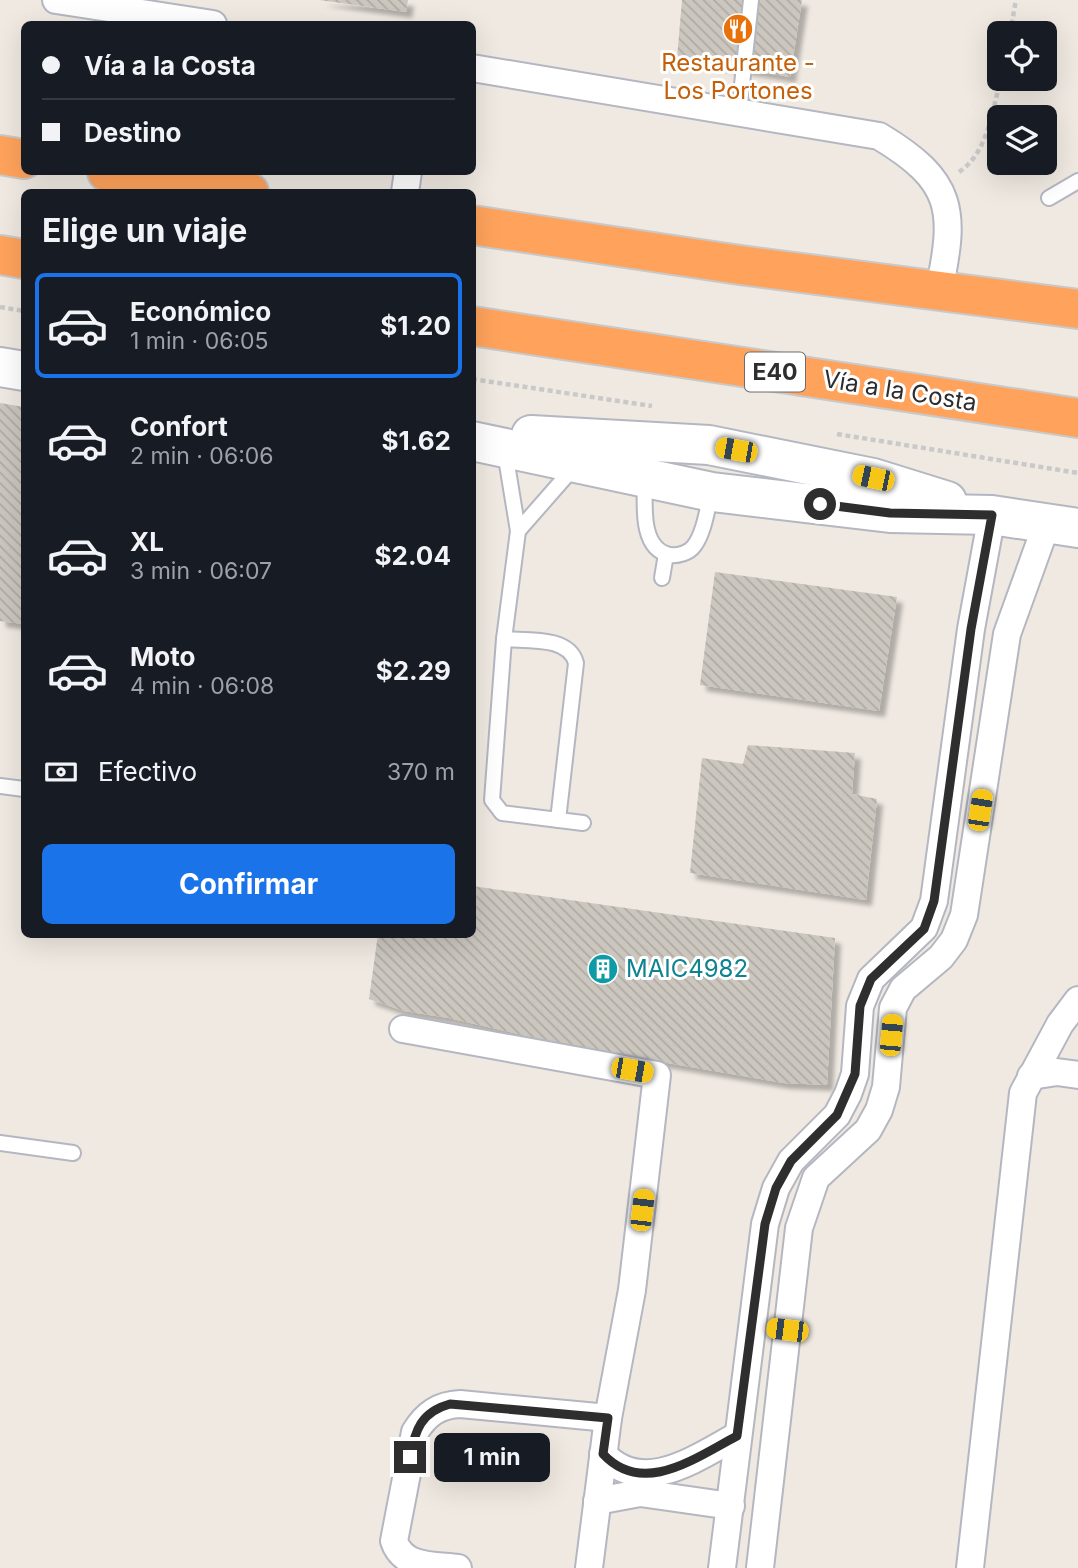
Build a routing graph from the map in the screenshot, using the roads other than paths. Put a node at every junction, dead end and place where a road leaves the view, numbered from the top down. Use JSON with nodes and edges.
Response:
{"nodes":[{"id":1,"x":56,"y":0,"type":"edge"},
{"id":2,"x":751,"y":0,"type":"edge"},
{"id":3,"x":137,"y":12,"type":"edge"},
{"id":4,"x":179,"y":14,"type":"edge"},
{"id":5,"x":204,"y":21,"type":"edge"},
{"id":6,"x":476,"y":69,"type":"edge"},
{"id":7,"x":739,"y":113,"type":"junction"},
{"id":8,"x":0,"y":155,"type":"edge"},
{"id":9,"x":21,"y":158,"type":"edge"},
{"id":10,"x":136,"y":175,"type":"edge"},
{"id":11,"x":1078,"y":181,"type":"edge"},
{"id":12,"x":221,"y":184,"type":"edge"},
{"id":13,"x":1049,"y":198,"type":"dead end"},
{"id":14,"x":476,"y":226,"type":"edge"},
{"id":15,"x":0,"y":256,"type":"edge"},
{"id":16,"x":21,"y":259,"type":"edge"},
{"id":17,"x":939,"y":290,"type":"junction"},
{"id":18,"x":1078,"y":309,"type":"edge"},
{"id":19,"x":476,"y":327,"type":"edge"},
{"id":20,"x":0,"y":367,"type":"edge"},
{"id":21,"x":21,"y":370,"type":"edge"},
{"id":22,"x":1078,"y":418,"type":"edge"},
{"id":23,"x":483,"y":440,"type":"edge"},
{"id":24,"x":578,"y":464,"type":"junction"},
{"id":25,"x":645,"y":477,"type":"junction"},
{"id":26,"x":712,"y":492,"type":"junction"},
{"id":27,"x":992,"y":515,"type":"junction"},
{"id":28,"x":1062,"y":526,"type":"edge"},
{"id":29,"x":518,"y":531,"type":"junction"},
{"id":30,"x":666,"y":554,"type":"junction"},
{"id":31,"x":662,"y":578,"type":"dead end"},
{"id":32,"x":505,"y":639,"type":"junction"},
{"id":33,"x":0,"y":786,"type":"edge"},
{"id":34,"x":21,"y":789,"type":"edge"},
{"id":35,"x":558,"y":820,"type":"junction"},
{"id":36,"x":583,"y":823,"type":"dead end"},
{"id":37,"x":1078,"y":1000,"type":"edge"},
{"id":38,"x":402,"y":1029,"type":"dead end"},
{"id":39,"x":1078,"y":1075,"type":"edge"},
{"id":40,"x":1031,"y":1076,"type":"junction"},
{"id":41,"x":0,"y":1143,"type":"edge"},
{"id":42,"x":73,"y":1153,"type":"dead end"},
{"id":43,"x":751,"y":1326,"type":"junction"},
{"id":44,"x":787,"y":1330,"type":"junction"},
{"id":45,"x":608,"y":1418,"type":"junction"},
{"id":46,"x":737,"y":1436,"type":"junction"},
{"id":47,"x":603,"y":1454,"type":"junction"},
{"id":48,"x":597,"y":1501,"type":"junction"},
{"id":49,"x":731,"y":1506,"type":"junction"},
{"id":50,"x":458,"y":1568,"type":"edge"},
{"id":51,"x":589,"y":1568,"type":"edge"},
{"id":52,"x":722,"y":1568,"type":"edge"},
{"id":53,"x":760,"y":1568,"type":"edge"},
{"id":54,"x":970,"y":1568,"type":"edge"}],
"edges":[{"from":1,"to":3,"type":"street"},
{"from":2,"to":7,"type":"lane"},
{"from":3,"to":4,"type":"street"},
{"from":4,"to":5,"type":"street"},
{"from":6,"to":7,"type":"street"},
{"from":7,"to":17,"type":"street"},
{"from":8,"to":9,"type":"highway"},
{"from":10,"to":12,"type":"highway"},
{"from":11,"to":13,"type":"lane"},
{"from":14,"to":17,"type":"highway"},
{"from":15,"to":16,"type":"highway"},
{"from":17,"to":18,"type":"highway"},
{"from":19,"to":22,"type":"highway","name":"Vía a la Costa","number":"E40"},
{"from":20,"to":21,"type":"street"},
{"from":23,"to":24,"type":"street"},
{"from":23,"to":27,"type":"street"},
{"from":23,"to":29,"type":"lane"},
{"from":24,"to":25,"type":"street"},
{"from":24,"to":29,"type":"lane"},
{"from":25,"to":26,"type":"street"},
{"from":25,"to":30,"type":"lane"},
{"from":26,"to":27,"type":"street"},
{"from":26,"to":30,"type":"lane"},
{"from":27,"to":28,"type":"street"},
{"from":27,"to":43,"type":"street"},
{"from":28,"to":44,"type":"street"},
{"from":29,"to":32,"type":"lane"},
{"from":30,"to":31,"type":"lane"},
{"from":32,"to":35,"type":"lane"},
{"from":32,"to":35,"type":"lane"},
{"from":33,"to":34,"type":"lane"},
{"from":35,"to":36,"type":"lane"},
{"from":37,"to":40,"type":"street"},
{"from":38,"to":45,"type":"street"},
{"from":39,"to":40,"type":"street"},
{"from":40,"to":54,"type":"street"},
{"from":41,"to":42,"type":"lane"},
{"from":43,"to":44,"type":"street"},
{"from":43,"to":46,"type":"street"},
{"from":44,"to":53,"type":"street"},
{"from":45,"to":47,"type":"street"},
{"from":45,"to":50,"type":"street"},
{"from":46,"to":47,"type":"street"},
{"from":46,"to":49,"type":"street"},
{"from":47,"to":48,"type":"street"},
{"from":48,"to":49,"type":"street"},
{"from":48,"to":51,"type":"street"},
{"from":49,"to":52,"type":"street"}]}
